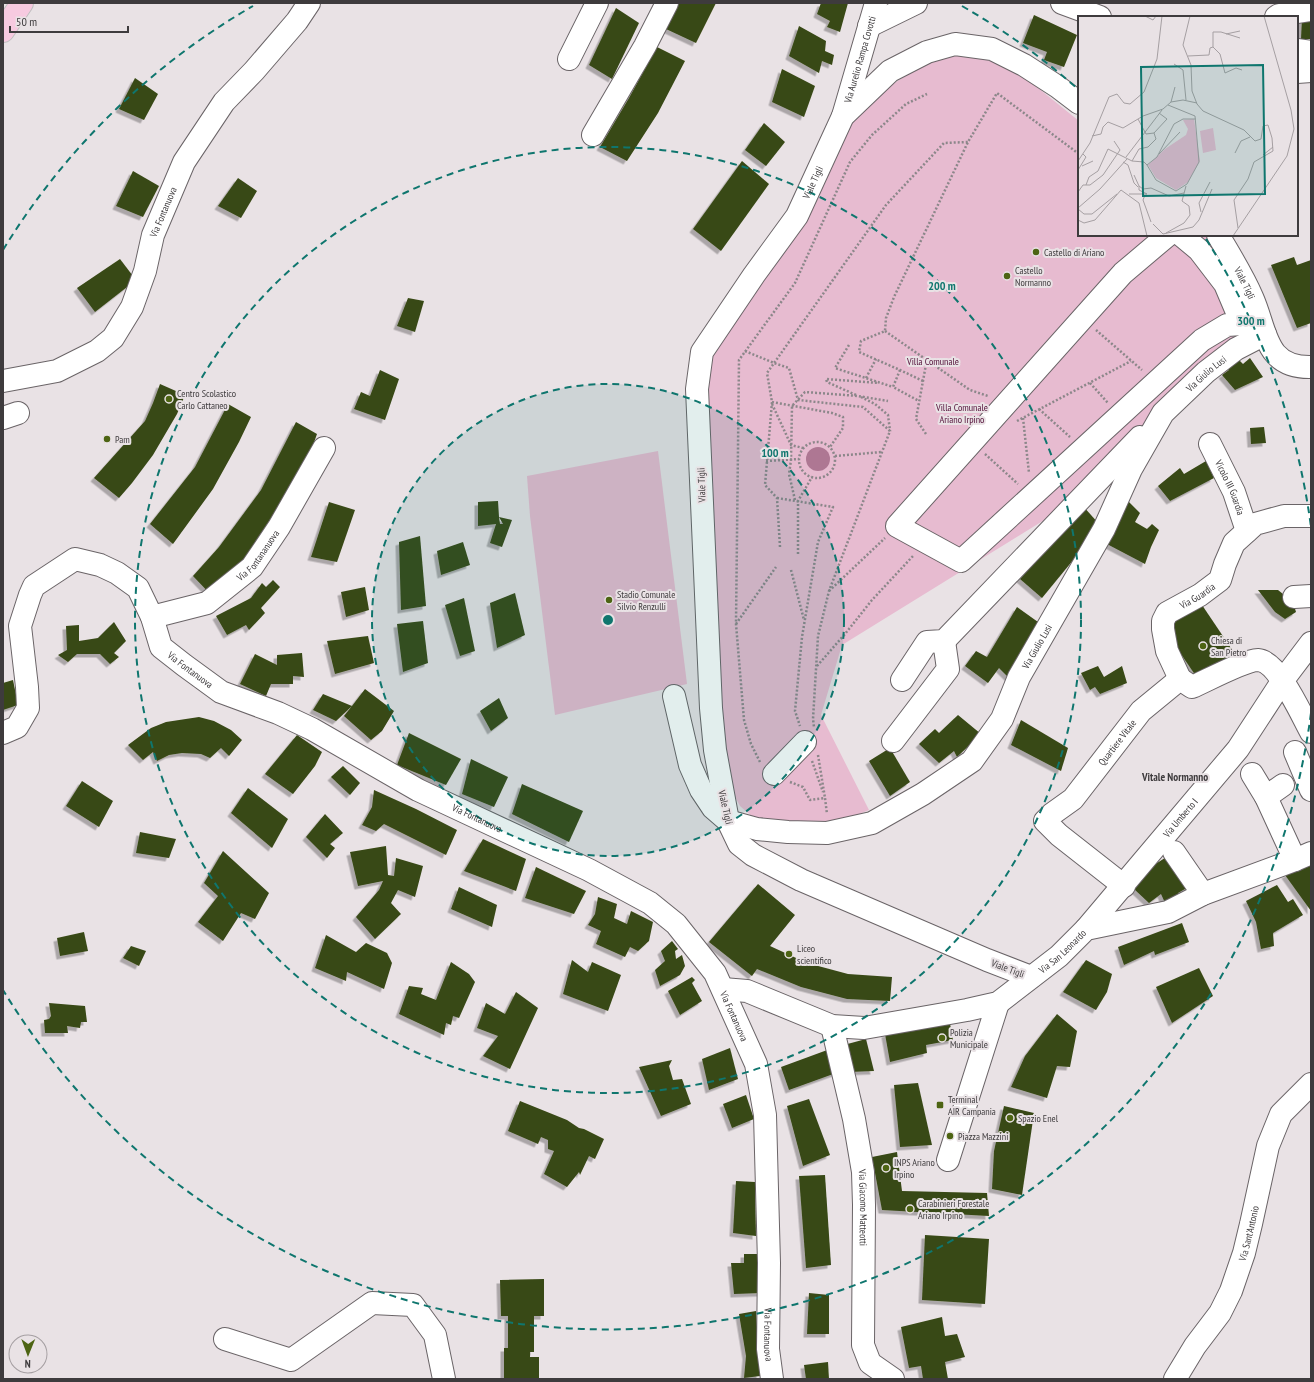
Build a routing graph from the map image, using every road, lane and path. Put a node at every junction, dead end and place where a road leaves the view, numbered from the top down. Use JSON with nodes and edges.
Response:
{"nodes":[{"id":1,"x":310,"y":3,"type":"edge"},
{"id":2,"x":597,"y":3,"type":"edge"},
{"id":3,"x":667,"y":3,"type":"edge"},
{"id":4,"x":916,"y":3,"type":"edge"},
{"id":5,"x":1062,"y":3,"type":"edge"},
{"id":6,"x":882,"y":12,"type":"edge"},
{"id":7,"x":1097,"y":16,"type":"edge"},
{"id":8,"x":1298,"y":50,"type":"edge"},
{"id":9,"x":1311,"y":52,"type":"edge"},
{"id":10,"x":569,"y":60,"type":"dead end"},
{"id":11,"x":1311,"y":71,"type":"edge"},
{"id":12,"x":1298,"y":72,"type":"edge"},
{"id":13,"x":927,"y":94,"type":"dead end"},
{"id":14,"x":1078,"y":102,"type":"edge"},
{"id":15,"x":843,"y":116,"type":"junction"},
{"id":16,"x":593,"y":135,"type":"dead end"},
{"id":17,"x":968,"y":142,"type":"junction"},
{"id":18,"x":1078,"y":153,"type":"edge"},
{"id":19,"x":1167,"y":236,"type":"edge"},
{"id":20,"x":1182,"y":236,"type":"edge"},
{"id":21,"x":1219,"y":236,"type":"edge"},
{"id":22,"x":1082,"y":319,"type":"junction"},
{"id":23,"x":886,"y":331,"type":"junction"},
{"id":24,"x":1265,"y":334,"type":"junction"},
{"id":25,"x":849,"y":345,"type":"dead end"},
{"id":26,"x":745,"y":351,"type":"junction"},
{"id":27,"x":876,"y":359,"type":"junction"},
{"id":28,"x":927,"y":360,"type":"junction"},
{"id":29,"x":1131,"y":361,"type":"junction"},
{"id":30,"x":774,"y":363,"type":"junction"},
{"id":31,"x":1311,"y":367,"type":"edge"},
{"id":32,"x":900,"y":370,"type":"junction"},
{"id":33,"x":866,"y":378,"type":"junction"},
{"id":34,"x":3,"y":381,"type":"edge"},
{"id":35,"x":879,"y":382,"type":"junction"},
{"id":36,"x":923,"y":382,"type":"junction"},
{"id":37,"x":1156,"y":382,"type":"junction"},
{"id":38,"x":1090,"y":383,"type":"junction"},
{"id":39,"x":893,"y":387,"type":"junction"},
{"id":40,"x":858,"y":396,"type":"junction"},
{"id":41,"x":798,"y":400,"type":"junction"},
{"id":42,"x":888,"y":401,"type":"dead end"},
{"id":43,"x":919,"y":401,"type":"junction"},
{"id":44,"x":772,"y":402,"type":"junction"},
{"id":45,"x":792,"y":406,"type":"junction"},
{"id":46,"x":1039,"y":410,"type":"junction"},
{"id":47,"x":1011,"y":413,"type":"junction"},
{"id":48,"x":1163,"y":413,"type":"junction"},
{"id":49,"x":1120,"y":415,"type":"junction"},
{"id":50,"x":1023,"y":418,"type":"junction"},
{"id":51,"x":890,"y":431,"type":"junction"},
{"id":52,"x":926,"y":434,"type":"dead end"},
{"id":53,"x":1210,"y":444,"type":"dead end"},
{"id":54,"x":791,"y":445,"type":"junction"},
{"id":55,"x":830,"y":447,"type":"junction"},
{"id":56,"x":324,"y":448,"type":"dead end"},
{"id":57,"x":803,"y":448,"type":"junction"},
{"id":58,"x":967,"y":448,"type":"junction"},
{"id":59,"x":1084,"y":448,"type":"junction"},
{"id":60,"x":882,"y":452,"type":"junction"},
{"id":61,"x":835,"y":456,"type":"junction"},
{"id":62,"x":799,"y":459,"type":"junction"},
{"id":63,"x":791,"y":460,"type":"junction"},
{"id":64,"x":766,"y":461,"type":"junction"},
{"id":65,"x":812,"y":477,"type":"junction"},
{"id":66,"x":1032,"y":496,"type":"junction"},
{"id":67,"x":777,"y":498,"type":"junction"},
{"id":68,"x":796,"y":501,"type":"junction"},
{"id":69,"x":1311,"y":516,"type":"edge"},
{"id":70,"x":897,"y":526,"type":"junction"},
{"id":71,"x":1247,"y":532,"type":"junction"},
{"id":72,"x":926,"y":542,"type":"junction"},
{"id":73,"x":780,"y":547,"type":"dead end"},
{"id":74,"x":798,"y":554,"type":"dead end"},
{"id":75,"x":776,"y":567,"type":"dead end"},
{"id":76,"x":791,"y":570,"type":"dead end"},
{"id":77,"x":829,"y":591,"type":"junction"},
{"id":78,"x":152,"y":617,"type":"junction"},
{"id":79,"x":805,"y":621,"type":"junction"},
{"id":80,"x":736,"y":624,"type":"junction"},
{"id":81,"x":944,"y":641,"type":"junction"},
{"id":82,"x":1311,"y":643,"type":"edge"},
{"id":83,"x":816,"y":666,"type":"junction"},
{"id":84,"x":1180,"y":679,"type":"junction"},
{"id":85,"x":902,"y":680,"type":"dead end"},
{"id":86,"x":1283,"y":680,"type":"junction"},
{"id":87,"x":674,"y":696,"type":"dead end"},
{"id":88,"x":1311,"y":732,"type":"edge"},
{"id":89,"x":3,"y":733,"type":"edge"},
{"id":90,"x":813,"y":741,"type":"junction"},
{"id":91,"x":893,"y":741,"type":"dead end"},
{"id":92,"x":1295,"y":752,"type":"dead end"},
{"id":93,"x":774,"y":774,"type":"junction"},
{"id":94,"x":1252,"y":774,"type":"dead end"},
{"id":95,"x":1284,"y":785,"type":"dead end"},
{"id":96,"x":1311,"y":790,"type":"edge"},
{"id":97,"x":1266,"y":797,"type":"junction"},
{"id":98,"x":825,"y":798,"type":"junction"},
{"id":99,"x":834,"y":815,"type":"dead end"},
{"id":100,"x":728,"y":821,"type":"junction"},
{"id":101,"x":1174,"y":852,"type":"dead end"},
{"id":102,"x":1303,"y":856,"type":"edge"},
{"id":103,"x":1124,"y":886,"type":"junction"},
{"id":104,"x":1203,"y":894,"type":"junction"},
{"id":105,"x":1086,"y":929,"type":"junction"},
{"id":106,"x":1031,"y":977,"type":"junction"},
{"id":107,"x":723,"y":989,"type":"junction"},
{"id":108,"x":998,"y":1003,"type":"junction"},
{"id":109,"x":832,"y":1026,"type":"junction"},
{"id":110,"x":1311,"y":1084,"type":"edge"},
{"id":111,"x":948,"y":1160,"type":"dead end"},
{"id":112,"x":225,"y":1339,"type":"dead end"},
{"id":113,"x":444,"y":1379,"type":"edge"},
{"id":114,"x":772,"y":1379,"type":"edge"},
{"id":115,"x":893,"y":1379,"type":"edge"},
{"id":116,"x":1175,"y":1379,"type":"edge"}],
"edges":[{"from":1,"to":34,"type":"street","name":"Via Fontanuova"},
{"from":2,"to":10,"type":"street"},
{"from":3,"to":16,"type":"street"},
{"from":4,"to":6,"type":"street"},
{"from":5,"to":7,"type":"street"},
{"from":6,"to":15,"type":"street","name":"Via Aurelio Rampa Covotti"},
{"from":8,"to":9,"type":"street"},
{"from":11,"to":12,"type":"street"},
{"from":13,"to":26,"type":"path"},
{"from":14,"to":15,"type":"street","name":"Viale Tigli"},
{"from":15,"to":100,"type":"street","name":"Viale Tigli"},
{"from":17,"to":18,"type":"path"},
{"from":17,"to":23,"type":"path"},
{"from":17,"to":30,"type":"path"},
{"from":19,"to":22,"type":"street"},
{"from":20,"to":37,"type":"street"},
{"from":21,"to":24,"type":"street","name":"Viale Tigli"},
{"from":22,"to":29,"type":"path"},
{"from":22,"to":47,"type":"street"},
{"from":23,"to":27,"type":"path"},
{"from":23,"to":28,"type":"path"},
{"from":24,"to":31,"type":"street","name":"Viale Tigli"},
{"from":24,"to":48,"type":"street","name":"Via Giulio Lusi"},
{"from":25,"to":33,"type":"path"},
{"from":26,"to":30,"type":"path"},
{"from":26,"to":80,"type":"path"},
{"from":27,"to":32,"type":"path"},
{"from":27,"to":33,"type":"path"},
{"from":28,"to":36,"type":"path"},
{"from":28,"to":47,"type":"path"},
{"from":29,"to":37,"type":"path"},
{"from":29,"to":38,"type":"path"},
{"from":30,"to":41,"type":"path"},
{"from":30,"to":44,"type":"path"},
{"from":32,"to":36,"type":"path"},
{"from":32,"to":39,"type":"path"},
{"from":33,"to":35,"type":"path"},
{"from":35,"to":39,"type":"path"},
{"from":35,"to":40,"type":"path"},
{"from":36,"to":43,"type":"path"},
{"from":37,"to":49,"type":"street"},
{"from":38,"to":46,"type":"path"},
{"from":38,"to":49,"type":"path"},
{"from":39,"to":43,"type":"path"},
{"from":40,"to":41,"type":"path"},
{"from":40,"to":42,"type":"path"},
{"from":40,"to":51,"type":"path"},
{"from":41,"to":45,"type":"path"},
{"from":41,"to":51,"type":"path"},
{"from":43,"to":52,"type":"path"},
{"from":44,"to":45,"type":"path"},
{"from":44,"to":54,"type":"path"},
{"from":44,"to":64,"type":"path"},
{"from":45,"to":54,"type":"path"},
{"from":45,"to":55,"type":"path"},
{"from":46,"to":50,"type":"path"},
{"from":46,"to":59,"type":"path"},
{"from":47,"to":50,"type":"path"},
{"from":47,"to":58,"type":"street"},
{"from":48,"to":81,"type":"street"},
{"from":48,"to":100,"type":"street","name":"Via Giulio Lusi"},
{"from":49,"to":59,"type":"street"},
{"from":50,"to":66,"type":"path"},
{"from":51,"to":60,"type":"path"},
{"from":53,"to":71,"type":"street","name":"Vicolo III Guardia"},
{"from":54,"to":57,"type":"path"},
{"from":54,"to":63,"type":"path"},
{"from":55,"to":57,"type":"path"},
{"from":55,"to":61,"type":"path"},
{"from":56,"to":78,"type":"street","name":"Via Fontananuova"},
{"from":57,"to":62,"type":"path"},
{"from":58,"to":66,"type":"path"},
{"from":58,"to":70,"type":"street"},
{"from":59,"to":66,"type":"street"},
{"from":60,"to":61,"type":"path"},
{"from":60,"to":77,"type":"path"},
{"from":61,"to":65,"type":"path"},
{"from":62,"to":63,"type":"path"},
{"from":62,"to":65,"type":"path"},
{"from":63,"to":64,"type":"path"},
{"from":63,"to":68,"type":"path"},
{"from":64,"to":67,"type":"path"},
{"from":65,"to":68,"type":"path"},
{"from":66,"to":72,"type":"street"},
{"from":67,"to":68,"type":"path"},
{"from":67,"to":73,"type":"path"},
{"from":68,"to":74,"type":"path"},
{"from":68,"to":79,"type":"path"},
{"from":69,"to":71,"type":"street","name":"Via Guardia"},
{"from":70,"to":72,"type":"street"},
{"from":70,"to":77,"type":"path"},
{"from":71,"to":84,"type":"street","name":"Via Guardia"},
{"from":72,"to":83,"type":"path"},
{"from":75,"to":80,"type":"path"},
{"from":76,"to":79,"type":"path"},
{"from":77,"to":83,"type":"path"},
{"from":78,"to":89,"type":"street","name":"Via Fontanuova"},
{"from":78,"to":107,"type":"street","name":"Via Fontanuova"},
{"from":79,"to":90,"type":"path"},
{"from":80,"to":93,"type":"path"},
{"from":81,"to":85,"type":"street"},
{"from":81,"to":91,"type":"street"},
{"from":82,"to":86,"type":"street","name":"Via Umberto I"},
{"from":83,"to":90,"type":"path"},
{"from":84,"to":86,"type":"street"},
{"from":84,"to":103,"type":"street","name":"Quartiere Vitale"},
{"from":86,"to":88,"type":"street"},
{"from":86,"to":103,"type":"street","name":"Via Umberto I"},
{"from":87,"to":100,"type":"street"},
{"from":90,"to":93,"type":"street"},
{"from":90,"to":98,"type":"path"},
{"from":90,"to":98,"type":"path"},
{"from":92,"to":96,"type":"street"},
{"from":93,"to":98,"type":"path"},
{"from":94,"to":97,"type":"street"},
{"from":95,"to":97,"type":"street"},
{"from":97,"to":102,"type":"street"},
{"from":98,"to":99,"type":"path"},
{"from":100,"to":106,"type":"street","name":"Viale Tigli"},
{"from":101,"to":104,"type":"street"},
{"from":102,"to":104,"type":"street","name":"Via San Leonardo"},
{"from":103,"to":105,"type":"street","name":"Via Umberto I"},
{"from":104,"to":105,"type":"street","name":"Via San Leonardo"},
{"from":105,"to":106,"type":"street","name":"Via San Leonardo"},
{"from":106,"to":108,"type":"street","name":"Via San Leonardo"},
{"from":107,"to":109,"type":"street","name":"Via San Leonardo"},
{"from":107,"to":114,"type":"street","name":"Via Fontanuova"},
{"from":108,"to":109,"type":"street","name":"Via San Leonardo"},
{"from":108,"to":111,"type":"street"},
{"from":109,"to":115,"type":"street","name":"Via Giacomo Matteotti"},
{"from":110,"to":116,"type":"street","name":"Via Sant'Antonio"},
{"from":112,"to":113,"type":"street"}]}
